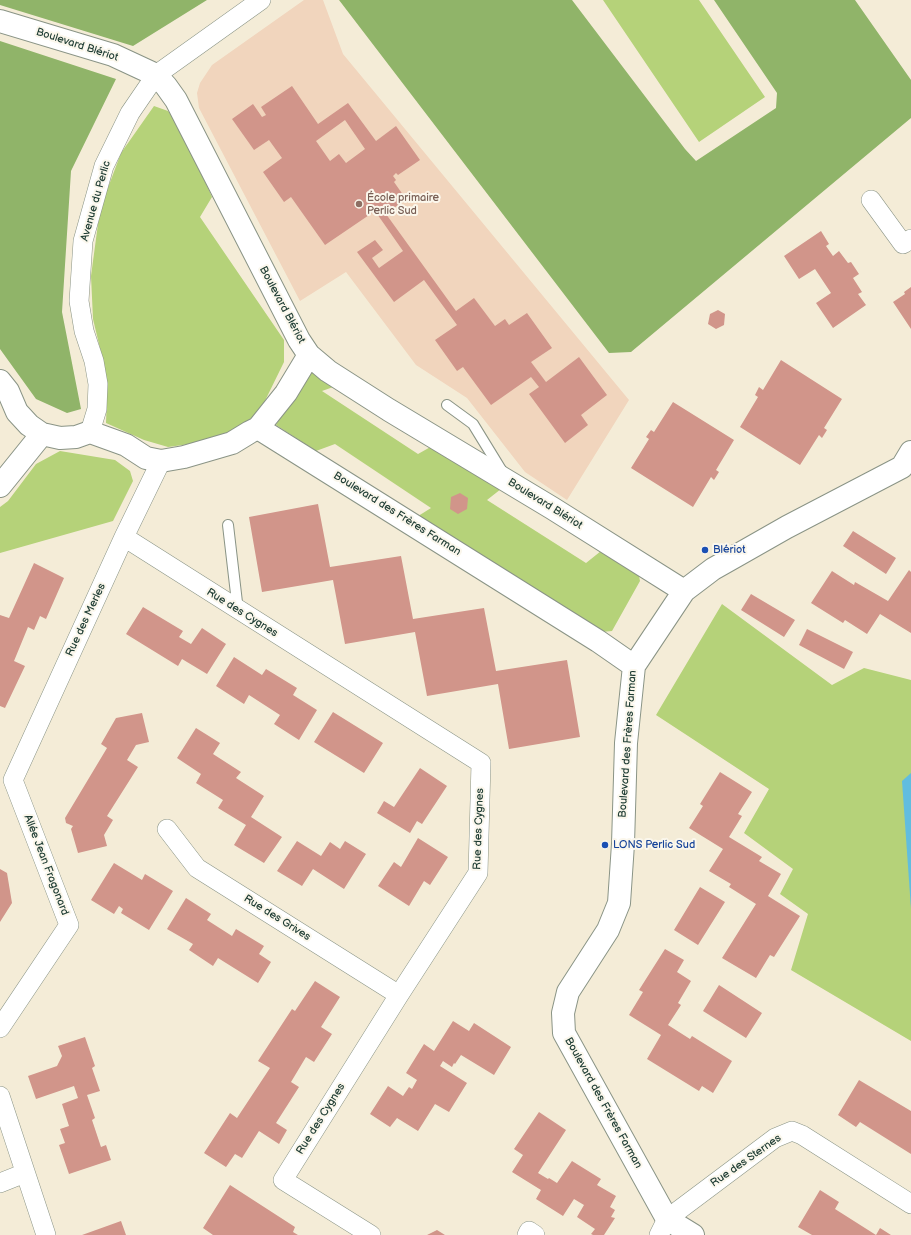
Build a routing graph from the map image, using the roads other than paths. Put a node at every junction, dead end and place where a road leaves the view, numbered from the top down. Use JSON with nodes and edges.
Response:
{"nodes":[{"id":1,"x":261,"y":0,"type":"edge"},
{"id":2,"x":0,"y":21,"type":"edge"},
{"id":3,"x":156,"y":75,"type":"junction"},
{"id":4,"x":871,"y":200,"type":"dead end"},
{"id":5,"x":911,"y":239,"type":"edge"},
{"id":6,"x":309,"y":355,"type":"junction"},
{"id":7,"x":0,"y":381,"type":"edge"},
{"id":8,"x":447,"y":405,"type":"dead end"},
{"id":9,"x":258,"y":428,"type":"junction"},
{"id":10,"x":90,"y":432,"type":"junction"},
{"id":11,"x":42,"y":434,"type":"junction"},
{"id":12,"x":161,"y":461,"type":"junction"},
{"id":13,"x":908,"y":465,"type":"edge"},
{"id":14,"x":508,"y":481,"type":"junction"},
{"id":15,"x":0,"y":486,"type":"edge"},
{"id":16,"x":228,"y":525,"type":"dead end"},
{"id":17,"x":124,"y":537,"type":"junction"},
{"id":18,"x":684,"y":591,"type":"junction"},
{"id":19,"x":238,"y":611,"type":"junction"},
{"id":20,"x":634,"y":666,"type":"junction"},
{"id":21,"x":13,"y":780,"type":"joint"},
{"id":22,"x":167,"y":829,"type":"dead end"},
{"id":23,"x":399,"y":995,"type":"junction"},
{"id":24,"x":0,"y":1028,"type":"edge"},
{"id":25,"x":0,"y":1096,"type":"edge"},
{"id":26,"x":25,"y":1172,"type":"junction"},
{"id":27,"x":0,"y":1183,"type":"edge"},
{"id":28,"x":911,"y":1204,"type":"edge"},
{"id":29,"x":663,"y":1227,"type":"edge"},
{"id":30,"x":46,"y":1235,"type":"edge"},
{"id":31,"x":371,"y":1235,"type":"edge"},
{"id":32,"x":527,"y":1235,"type":"edge"},
{"id":33,"x":535,"y":1235,"type":"edge"},
{"id":34,"x":693,"y":1235,"type":"edge"}],
"edges":[{"from":1,"to":3,"type":"street"},
{"from":2,"to":3,"type":"street","name":"Boulevard Blériot"},
{"from":3,"to":6,"type":"street","name":"Boulevard Blériot"},
{"from":3,"to":10,"type":"street","name":"Avenue du Perlic"},
{"from":4,"to":5,"type":"street"},
{"from":6,"to":9,"type":"street"},
{"from":6,"to":14,"type":"street","name":"Boulevard Blériot"},
{"from":7,"to":11,"type":"street"},
{"from":8,"to":14,"type":"lane"},
{"from":9,"to":12,"type":"street"},
{"from":9,"to":20,"type":"street","name":"Boulevard des Frères Farman"},
{"from":10,"to":11,"type":"street"},
{"from":10,"to":12,"type":"street"},
{"from":11,"to":15,"type":"street"},
{"from":12,"to":17,"type":"street","name":"Rue des Merles"},
{"from":13,"to":18,"type":"street"},
{"from":14,"to":18,"type":"street","name":"Boulevard Blériot"},
{"from":16,"to":19,"type":"lane"},
{"from":17,"to":19,"type":"street","name":"Rue des Cygnes"},
{"from":17,"to":21,"type":"street","name":"Rue des Merles"},
{"from":18,"to":20,"type":"street"},
{"from":19,"to":23,"type":"street","name":"Rue des Cygnes"},
{"from":20,"to":29,"type":"street","name":"Boulevard des Frères Farman"},
{"from":21,"to":24,"type":"street","name":"Allée Jean Fragonard"},
{"from":22,"to":23,"type":"street","name":"Rue des Grives"},
{"from":23,"to":31,"type":"street","name":"Rue des Cygnes"},
{"from":25,"to":26,"type":"street"},
{"from":26,"to":27,"type":"street"},
{"from":26,"to":30,"type":"street"},
{"from":28,"to":29,"type":"street","name":"Rue des Sternes"},
{"from":29,"to":34,"type":"street","name":"Boulevard des Frères Farman"},
{"from":32,"to":33,"type":"street"}]}
